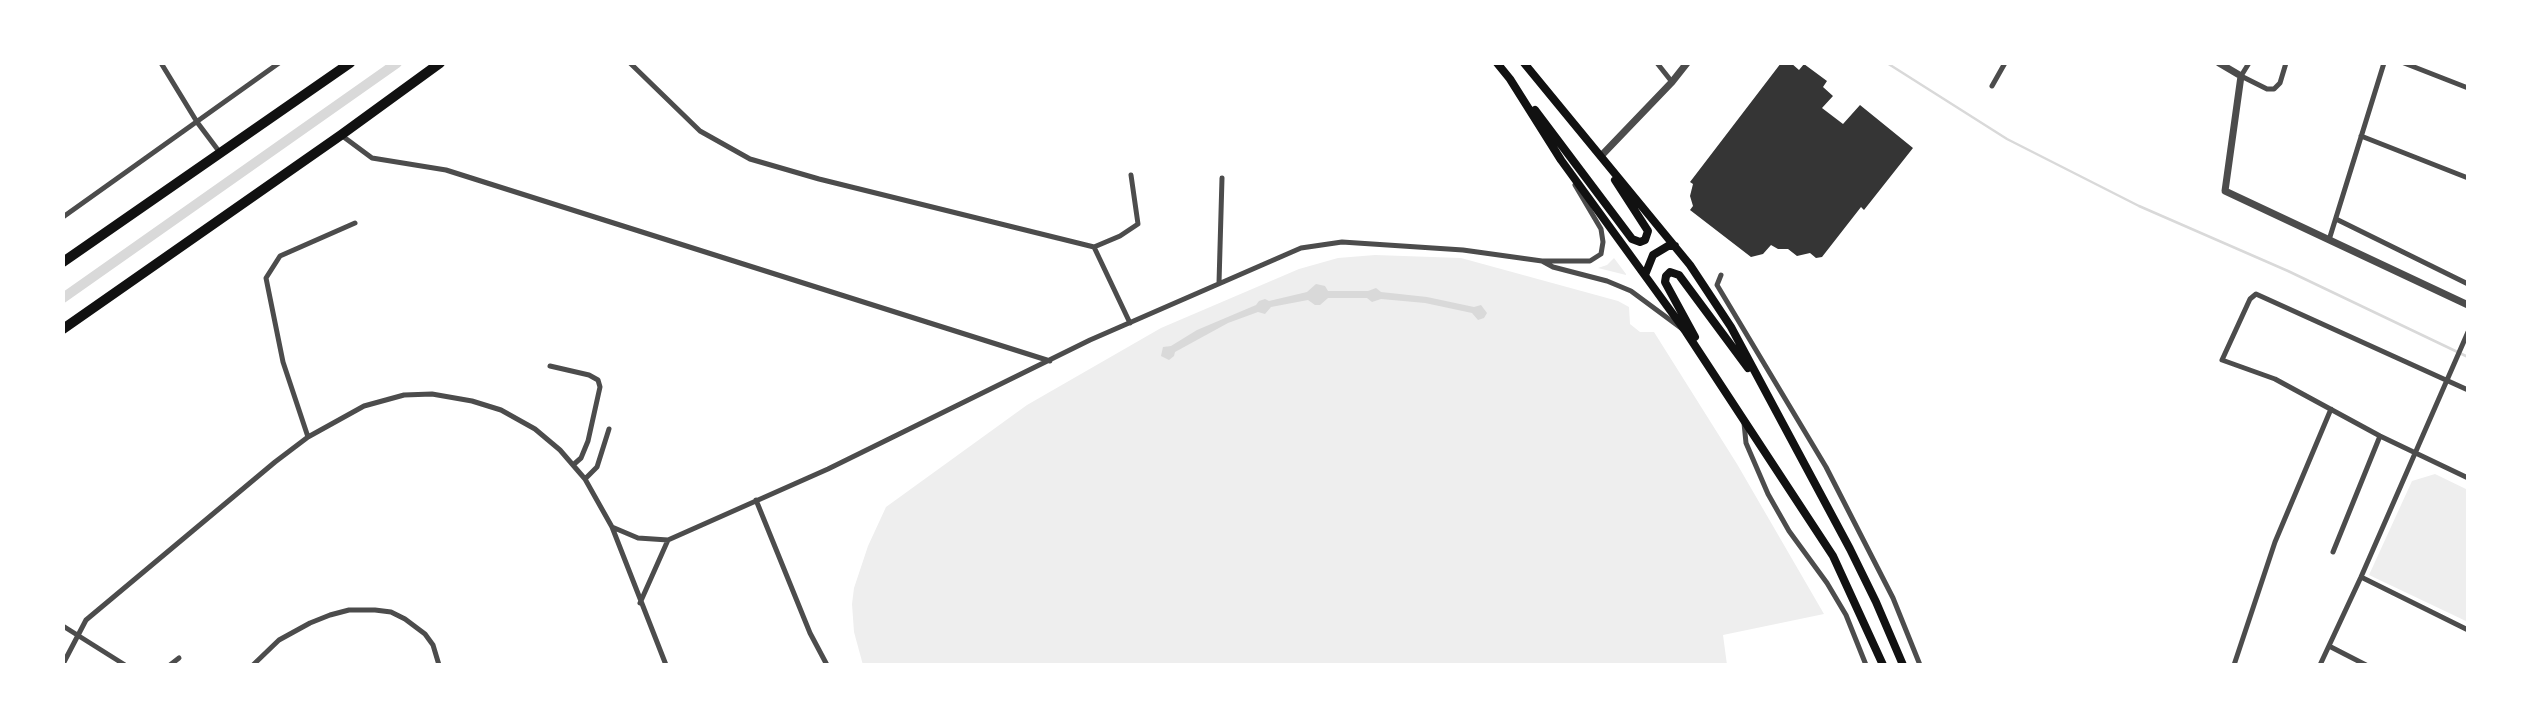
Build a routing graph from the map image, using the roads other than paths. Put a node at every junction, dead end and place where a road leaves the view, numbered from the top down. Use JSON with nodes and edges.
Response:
{"nodes":[{"id":1,"x":161,"y":63,"type":"edge"},
{"id":2,"x":267,"y":63,"type":"edge"},
{"id":3,"x":279,"y":63,"type":"edge"},
{"id":4,"x":349,"y":63,"type":"edge"},
{"id":5,"x":440,"y":63,"type":"edge"},
{"id":6,"x":630,"y":63,"type":"edge"},
{"id":7,"x":1497,"y":63,"type":"edge"},
{"id":8,"x":1524,"y":63,"type":"edge"},
{"id":9,"x":1657,"y":63,"type":"edge"},
{"id":10,"x":1686,"y":63,"type":"edge"},
{"id":11,"x":2004,"y":63,"type":"edge"},
{"id":12,"x":2220,"y":63,"type":"edge"},
{"id":13,"x":2249,"y":63,"type":"edge"},
{"id":14,"x":2286,"y":63,"type":"edge"},
{"id":15,"x":2384,"y":63,"type":"edge"},
{"id":16,"x":2404,"y":63,"type":"edge"},
{"id":17,"x":268,"y":71,"type":"junction"},
{"id":18,"x":2241,"y":76,"type":"junction"},
{"id":19,"x":1510,"y":79,"type":"junction"},
{"id":20,"x":1672,"y":82,"type":"junction"},
{"id":21,"x":1992,"y":86,"type":"dead end"},
{"id":22,"x":2468,"y":88,"type":"edge"},
{"id":23,"x":197,"y":122,"type":"junction"},
{"id":24,"x":341,"y":135,"type":"junction"},
{"id":25,"x":2361,"y":136,"type":"junction"},
{"id":26,"x":221,"y":154,"type":"junction"},
{"id":27,"x":1601,"y":156,"type":"junction"},
{"id":28,"x":1561,"y":160,"type":"junction"},
{"id":29,"x":1130,"y":175,"type":"dead end"},
{"id":30,"x":1222,"y":178,"type":"dead end"},
{"id":31,"x":2468,"y":178,"type":"edge"},
{"id":32,"x":63,"y":217,"type":"edge"},
{"id":33,"x":2336,"y":219,"type":"junction"},
{"id":34,"x":355,"y":223,"type":"dead end"},
{"id":35,"x":2328,"y":241,"type":"junction"},
{"id":36,"x":1675,"y":246,"type":"junction"},
{"id":37,"x":1094,"y":247,"type":"junction"},
{"id":38,"x":1542,"y":261,"type":"junction"},
{"id":39,"x":63,"y":262,"type":"edge"},
{"id":40,"x":1645,"y":275,"type":"junction"},
{"id":41,"x":1721,"y":275,"type":"dead end"},
{"id":42,"x":1219,"y":283,"type":"junction"},
{"id":43,"x":2468,"y":284,"type":"edge"},
{"id":44,"x":2468,"y":305,"type":"edge"},
{"id":45,"x":1130,"y":323,"type":"junction"},
{"id":46,"x":63,"y":328,"type":"edge"},
{"id":47,"x":1686,"y":332,"type":"junction"},
{"id":48,"x":2467,"y":335,"type":"edge"},
{"id":49,"x":1051,"y":361,"type":"junction"},
{"id":50,"x":550,"y":366,"type":"dead end"},
{"id":51,"x":2447,"y":379,"type":"junction"},
{"id":52,"x":1761,"y":386,"type":"junction"},
{"id":53,"x":1724,"y":389,"type":"junction"},
{"id":54,"x":2468,"y":390,"type":"edge"},
{"id":55,"x":2331,"y":410,"type":"junction"},
{"id":56,"x":1744,"y":419,"type":"junction"},
{"id":57,"x":609,"y":429,"type":"dead end"},
{"id":58,"x":2380,"y":436,"type":"junction"},
{"id":59,"x":308,"y":437,"type":"junction"},
{"id":60,"x":2414,"y":452,"type":"junction"},
{"id":61,"x":573,"y":465,"type":"junction"},
{"id":62,"x":2468,"y":478,"type":"edge"},
{"id":63,"x":584,"y":479,"type":"junction"},
{"id":64,"x":756,"y":500,"type":"junction"},
{"id":65,"x":612,"y":527,"type":"junction"},
{"id":66,"x":668,"y":540,"type":"junction"},
{"id":67,"x":2333,"y":552,"type":"dead end"},
{"id":68,"x":2361,"y":577,"type":"junction"},
{"id":69,"x":640,"y":603,"type":"junction"},
{"id":70,"x":63,"y":625,"type":"edge"},
{"id":71,"x":2468,"y":629,"type":"edge"},
{"id":72,"x":77,"y":634,"type":"junction"},
{"id":73,"x":2329,"y":646,"type":"junction"},
{"id":74,"x":179,"y":658,"type":"dead end"},
{"id":75,"x":63,"y":664,"type":"edge"},
{"id":76,"x":125,"y":665,"type":"edge"},
{"id":77,"x":170,"y":665,"type":"edge"},
{"id":78,"x":253,"y":665,"type":"edge"},
{"id":79,"x":439,"y":665,"type":"edge"},
{"id":80,"x":666,"y":665,"type":"edge"},
{"id":81,"x":827,"y":665,"type":"edge"},
{"id":82,"x":1866,"y":665,"type":"edge"},
{"id":83,"x":1883,"y":665,"type":"edge"},
{"id":84,"x":1903,"y":665,"type":"edge"},
{"id":85,"x":1920,"y":665,"type":"edge"},
{"id":86,"x":2234,"y":665,"type":"edge"},
{"id":87,"x":2320,"y":665,"type":"edge"},
{"id":88,"x":2366,"y":665,"type":"edge"}],
"edges":[{"from":1,"to":23,"type":"street"},
{"from":2,"to":17,"type":"street"},
{"from":3,"to":17,"type":"street"},
{"from":4,"to":26,"type":"highway"},
{"from":5,"to":24,"type":"highway"},
{"from":6,"to":37,"type":"street"},
{"from":7,"to":19,"type":"main road"},
{"from":8,"to":27,"type":"main road"},
{"from":9,"to":20,"type":"street"},
{"from":10,"to":20,"type":"street"},
{"from":11,"to":21,"type":"street"},
{"from":12,"to":18,"type":"street"},
{"from":13,"to":18,"type":"street"},
{"from":14,"to":18,"type":"street"},
{"from":15,"to":25,"type":"street"},
{"from":16,"to":22,"type":"street"},
{"from":17,"to":23,"type":"street"},
{"from":18,"to":35,"type":"street"},
{"from":19,"to":27,"type":"main road"},
{"from":19,"to":28,"type":"main road"},
{"from":20,"to":27,"type":"street"},
{"from":23,"to":26,"type":"street"},
{"from":23,"to":32,"type":"street"},
{"from":24,"to":46,"type":"highway"},
{"from":24,"to":49,"type":"street"},
{"from":25,"to":31,"type":"street"},
{"from":25,"to":33,"type":"street"},
{"from":26,"to":39,"type":"highway"},
{"from":27,"to":36,"type":"main road"},
{"from":28,"to":38,"type":"street"},
{"from":28,"to":40,"type":"main road"},
{"from":29,"to":37,"type":"street"},
{"from":30,"to":42,"type":"street"},
{"from":33,"to":35,"type":"street"},
{"from":33,"to":43,"type":"street"},
{"from":34,"to":59,"type":"street"},
{"from":35,"to":44,"type":"street"},
{"from":36,"to":40,"type":"main road"},
{"from":36,"to":52,"type":"main road"},
{"from":37,"to":45,"type":"street"},
{"from":38,"to":42,"type":"street"},
{"from":38,"to":47,"type":"street"},
{"from":40,"to":47,"type":"main road"},
{"from":41,"to":85,"type":"street"},
{"from":42,"to":45,"type":"street"},
{"from":45,"to":49,"type":"street"},
{"from":47,"to":53,"type":"main road"},
{"from":48,"to":51,"type":"street"},
{"from":49,"to":64,"type":"street"},
{"from":50,"to":61,"type":"street"},
{"from":51,"to":54,"type":"street"},
{"from":51,"to":55,"type":"street"},
{"from":51,"to":60,"type":"street"},
{"from":52,"to":53,"type":"main road"},
{"from":52,"to":84,"type":"main road"},
{"from":53,"to":56,"type":"main road"},
{"from":55,"to":58,"type":"street"},
{"from":55,"to":86,"type":"street"},
{"from":56,"to":82,"type":"street"},
{"from":56,"to":83,"type":"main road"},
{"from":57,"to":63,"type":"street"},
{"from":58,"to":60,"type":"street"},
{"from":58,"to":67,"type":"street"},
{"from":59,"to":61,"type":"street"},
{"from":59,"to":72,"type":"street"},
{"from":60,"to":62,"type":"street"},
{"from":60,"to":68,"type":"street"},
{"from":61,"to":63,"type":"street"},
{"from":63,"to":65,"type":"street"},
{"from":64,"to":66,"type":"street"},
{"from":64,"to":81,"type":"street"},
{"from":65,"to":66,"type":"street"},
{"from":65,"to":69,"type":"street"},
{"from":66,"to":69,"type":"street"},
{"from":68,"to":71,"type":"street"},
{"from":68,"to":73,"type":"street"},
{"from":69,"to":80,"type":"street"},
{"from":70,"to":72,"type":"street"},
{"from":72,"to":75,"type":"street"},
{"from":72,"to":76,"type":"street"},
{"from":73,"to":87,"type":"street"},
{"from":73,"to":88,"type":"street"},
{"from":74,"to":77,"type":"street"},
{"from":78,"to":79,"type":"street"}]}
